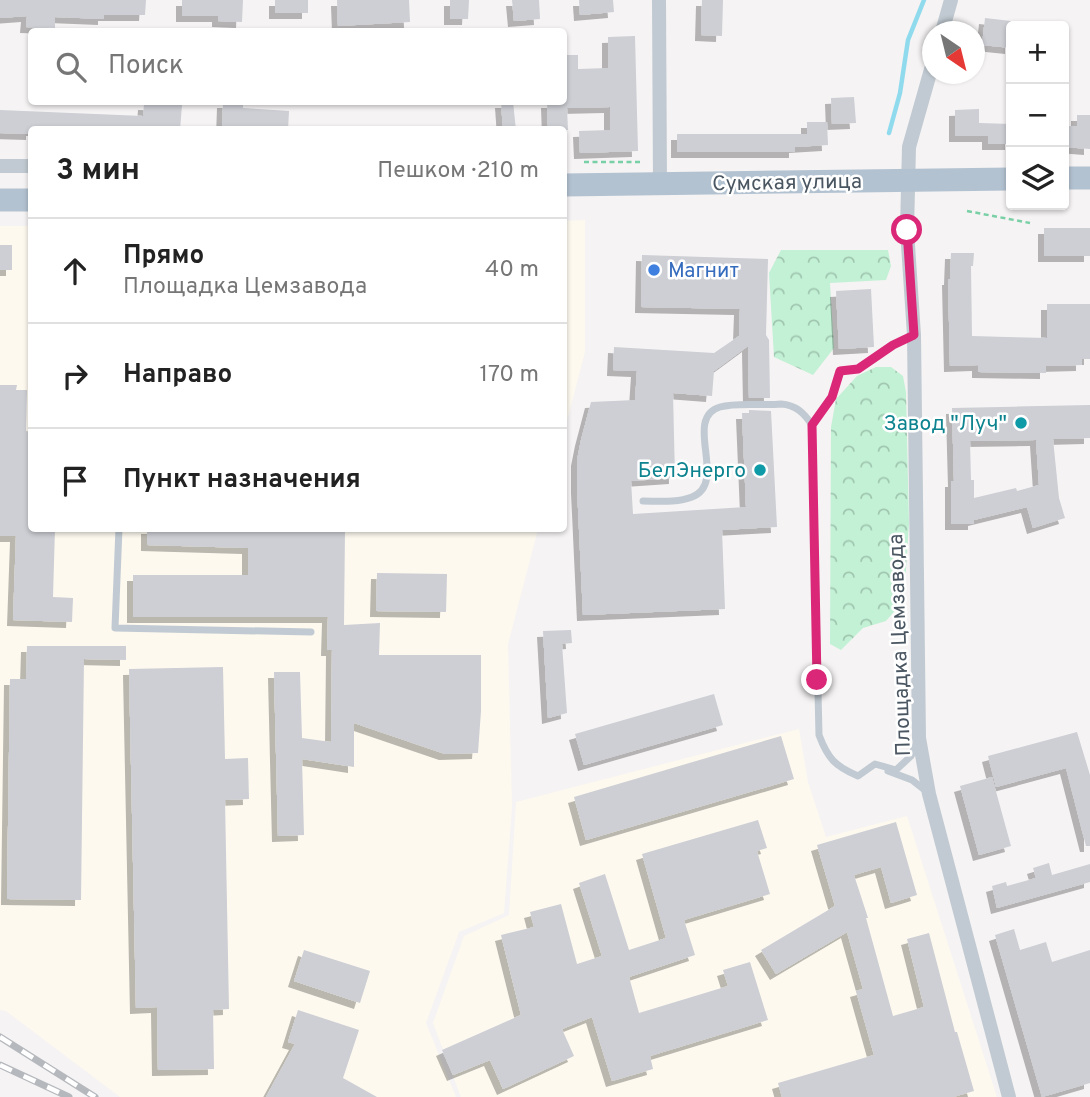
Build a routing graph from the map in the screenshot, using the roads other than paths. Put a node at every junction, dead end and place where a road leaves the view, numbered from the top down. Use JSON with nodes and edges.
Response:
{"nodes":[{"id":1,"x":659,"y":0,"type":"edge"},
{"id":2,"x":951,"y":0,"type":"edge"},
{"id":3,"x":945,"y":21,"type":"edge"},
{"id":4,"x":928,"y":84,"type":"edge"},
{"id":5,"x":0,"y":166,"type":"edge"},
{"id":6,"x":28,"y":166,"type":"edge"},
{"id":7,"x":1069,"y":178,"type":"edge"},
{"id":8,"x":1090,"y":178,"type":"edge"},
{"id":9,"x":1006,"y":179,"type":"edge"},
{"id":10,"x":908,"y":180,"type":"junction"},
{"id":11,"x":660,"y":183,"type":"junction"},
{"id":12,"x":567,"y":185,"type":"edge"},
{"id":13,"x":0,"y":200,"type":"edge"},
{"id":14,"x":28,"y":200,"type":"edge"},
{"id":15,"x":914,"y":335,"type":"junction"},
{"id":16,"x":812,"y":425,"type":"junction"},
{"id":17,"x":643,"y":501,"type":"dead end"},
{"id":18,"x":119,"y":532,"type":"edge"},
{"id":19,"x":312,"y":632,"type":"dead end"},
{"id":20,"x":919,"y":738,"type":"junction"},
{"id":21,"x":875,"y":764,"type":"junction"},
{"id":22,"x":929,"y":794,"type":"junction"},
{"id":23,"x":1009,"y":1097,"type":"edge"}],
"edges":[{"from":1,"to":11,"type":"street"},
{"from":2,"to":3,"type":"street"},
{"from":4,"to":10,"type":"street","name":"Площадка Цемзавода"},
{"from":5,"to":6,"type":"street"},
{"from":7,"to":8,"type":"main road"},
{"from":9,"to":10,"type":"main road","name":"Сумская улица"},
{"from":10,"to":11,"type":"main road","name":"Сумская улица"},
{"from":10,"to":15,"type":"street","name":"Площадка Цемзавода"},
{"from":11,"to":12,"type":"main road","name":"Сумская улица"},
{"from":13,"to":14,"type":"main road"},
{"from":15,"to":16,"type":"lane"},
{"from":15,"to":20,"type":"street","name":"Площадка Цемзавода"},
{"from":16,"to":17,"type":"lane"},
{"from":16,"to":21,"type":"lane"},
{"from":18,"to":19,"type":"lane"},
{"from":20,"to":21,"type":"lane"},
{"from":20,"to":22,"type":"street","name":"Площадка Цемзавода"},
{"from":21,"to":22,"type":"lane"},
{"from":22,"to":23,"type":"street","name":"Площадка Цемзавода"}]}
